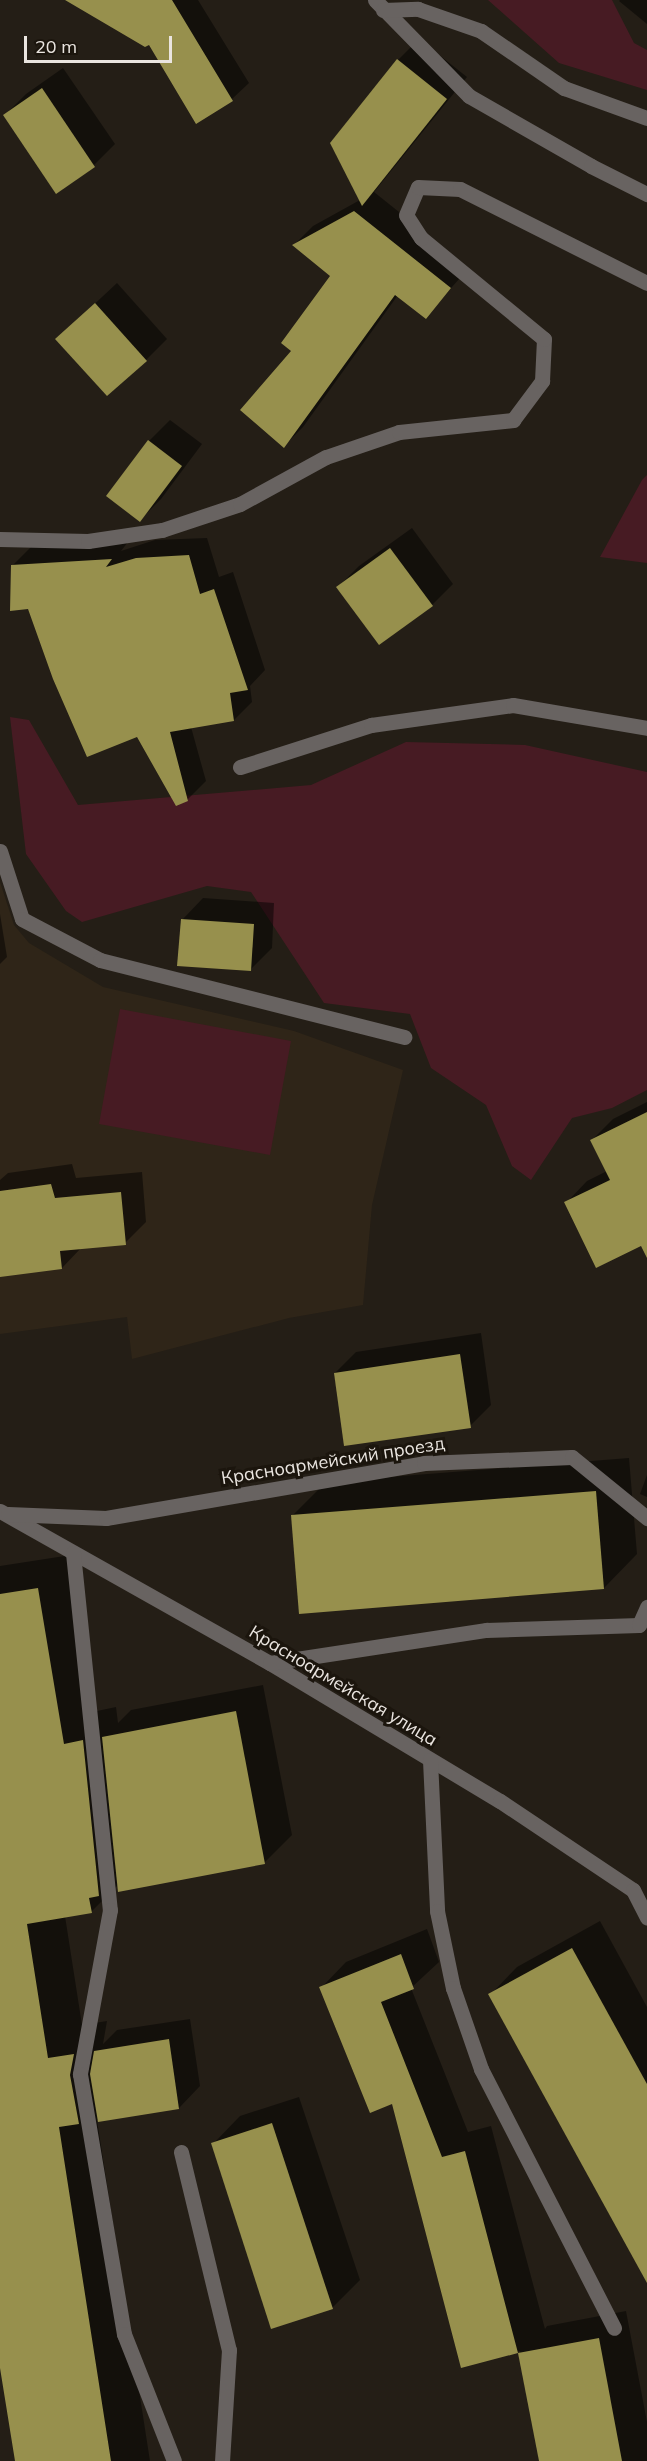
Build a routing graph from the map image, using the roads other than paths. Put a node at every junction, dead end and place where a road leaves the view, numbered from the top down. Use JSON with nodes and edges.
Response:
{"nodes":[{"id":1,"x":379,"y":5,"type":"edge"},
{"id":2,"x":647,"y":118,"type":"edge"},
{"id":3,"x":647,"y":194,"type":"edge"},
{"id":4,"x":647,"y":283,"type":"edge"},
{"id":5,"x":0,"y":539,"type":"edge"},
{"id":6,"x":647,"y":728,"type":"edge"},
{"id":7,"x":240,"y":767,"type":"dead end"},
{"id":8,"x":0,"y":851,"type":"edge"},
{"id":9,"x":404,"y":1037,"type":"dead end"},
{"id":10,"x":1,"y":1514,"type":"edge"},
{"id":11,"x":647,"y":1518,"type":"edge"},
{"id":12,"x":73,"y":1553,"type":"junction"},
{"id":13,"x":647,"y":1607,"type":"edge"},
{"id":14,"x":270,"y":1663,"type":"junction"},
{"id":15,"x":430,"y":1760,"type":"junction"},
{"id":16,"x":640,"y":1889,"type":"edge"},
{"id":17,"x":647,"y":1917,"type":"edge"},
{"id":18,"x":181,"y":2152,"type":"dead end"},
{"id":19,"x":614,"y":2328,"type":"dead end"},
{"id":20,"x":174,"y":2461,"type":"edge"},
{"id":21,"x":222,"y":2461,"type":"edge"}],
"edges":[{"from":1,"to":2,"type":"street"},
{"from":1,"to":3,"type":"street"},
{"from":4,"to":5,"type":"street"},
{"from":6,"to":7,"type":"street"},
{"from":8,"to":9,"type":"street"},
{"from":10,"to":11,"type":"street","name":"Красноармейский проезд"},
{"from":10,"to":12,"type":"street","name":"Красноармейская улица"},
{"from":12,"to":14,"type":"street","name":"Красноармейская улица"},
{"from":12,"to":20,"type":"street"},
{"from":13,"to":14,"type":"street"},
{"from":14,"to":15,"type":"street","name":"Красноармейская улица"},
{"from":15,"to":16,"type":"street","name":"Красноармейская улица"},
{"from":15,"to":19,"type":"street"},
{"from":16,"to":17,"type":"street","name":"Красноармейская улица"},
{"from":18,"to":21,"type":"street"}]}
